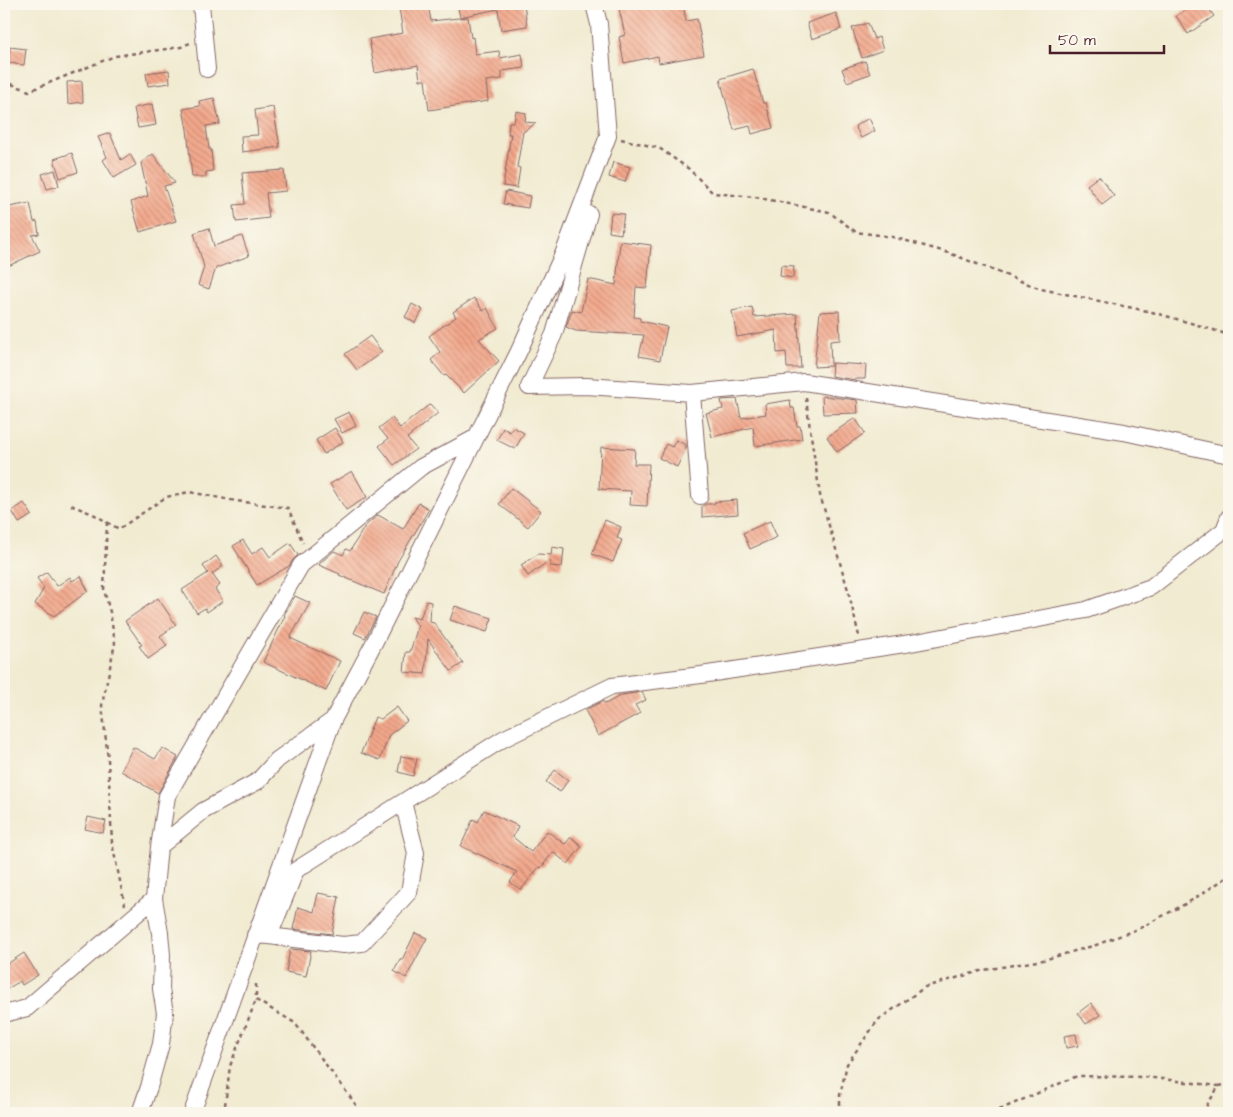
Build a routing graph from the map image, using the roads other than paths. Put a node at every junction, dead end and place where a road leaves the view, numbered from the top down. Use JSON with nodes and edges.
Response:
{"nodes":[{"id":1,"x":201,"y":4,"type":"edge"},
{"id":2,"x":594,"y":4,"type":"edge"},
{"id":3,"x":206,"y":69,"type":"dead end"},
{"id":4,"x":594,"y":173,"type":"junction"},
{"id":5,"x":692,"y":392,"type":"junction"},
{"id":6,"x":475,"y":438,"type":"junction"},
{"id":7,"x":1229,"y":456,"type":"edge"},
{"id":8,"x":700,"y":496,"type":"dead end"},
{"id":9,"x":1229,"y":517,"type":"edge"},
{"id":10,"x":333,"y":720,"type":"junction"},
{"id":11,"x":402,"y":802,"type":"junction"},
{"id":12,"x":159,"y":847,"type":"junction"},
{"id":13,"x":154,"y":899,"type":"junction"},
{"id":14,"x":262,"y":935,"type":"junction"},
{"id":15,"x":4,"y":1014,"type":"edge"},
{"id":16,"x":140,"y":1113,"type":"edge"},
{"id":17,"x":192,"y":1113,"type":"edge"}],
"edges":[{"from":1,"to":3,"type":"street"},
{"from":2,"to":4,"type":"street"},
{"from":4,"to":5,"type":"street"},
{"from":4,"to":6,"type":"street"},
{"from":5,"to":7,"type":"street"},
{"from":5,"to":8,"type":"street"},
{"from":6,"to":10,"type":"street"},
{"from":6,"to":12,"type":"street"},
{"from":9,"to":11,"type":"street"},
{"from":10,"to":12,"type":"street"},
{"from":10,"to":14,"type":"street"},
{"from":11,"to":14,"type":"street"},
{"from":11,"to":14,"type":"street"},
{"from":12,"to":13,"type":"street"},
{"from":13,"to":15,"type":"street"},
{"from":13,"to":16,"type":"street"},
{"from":14,"to":17,"type":"street"}]}
